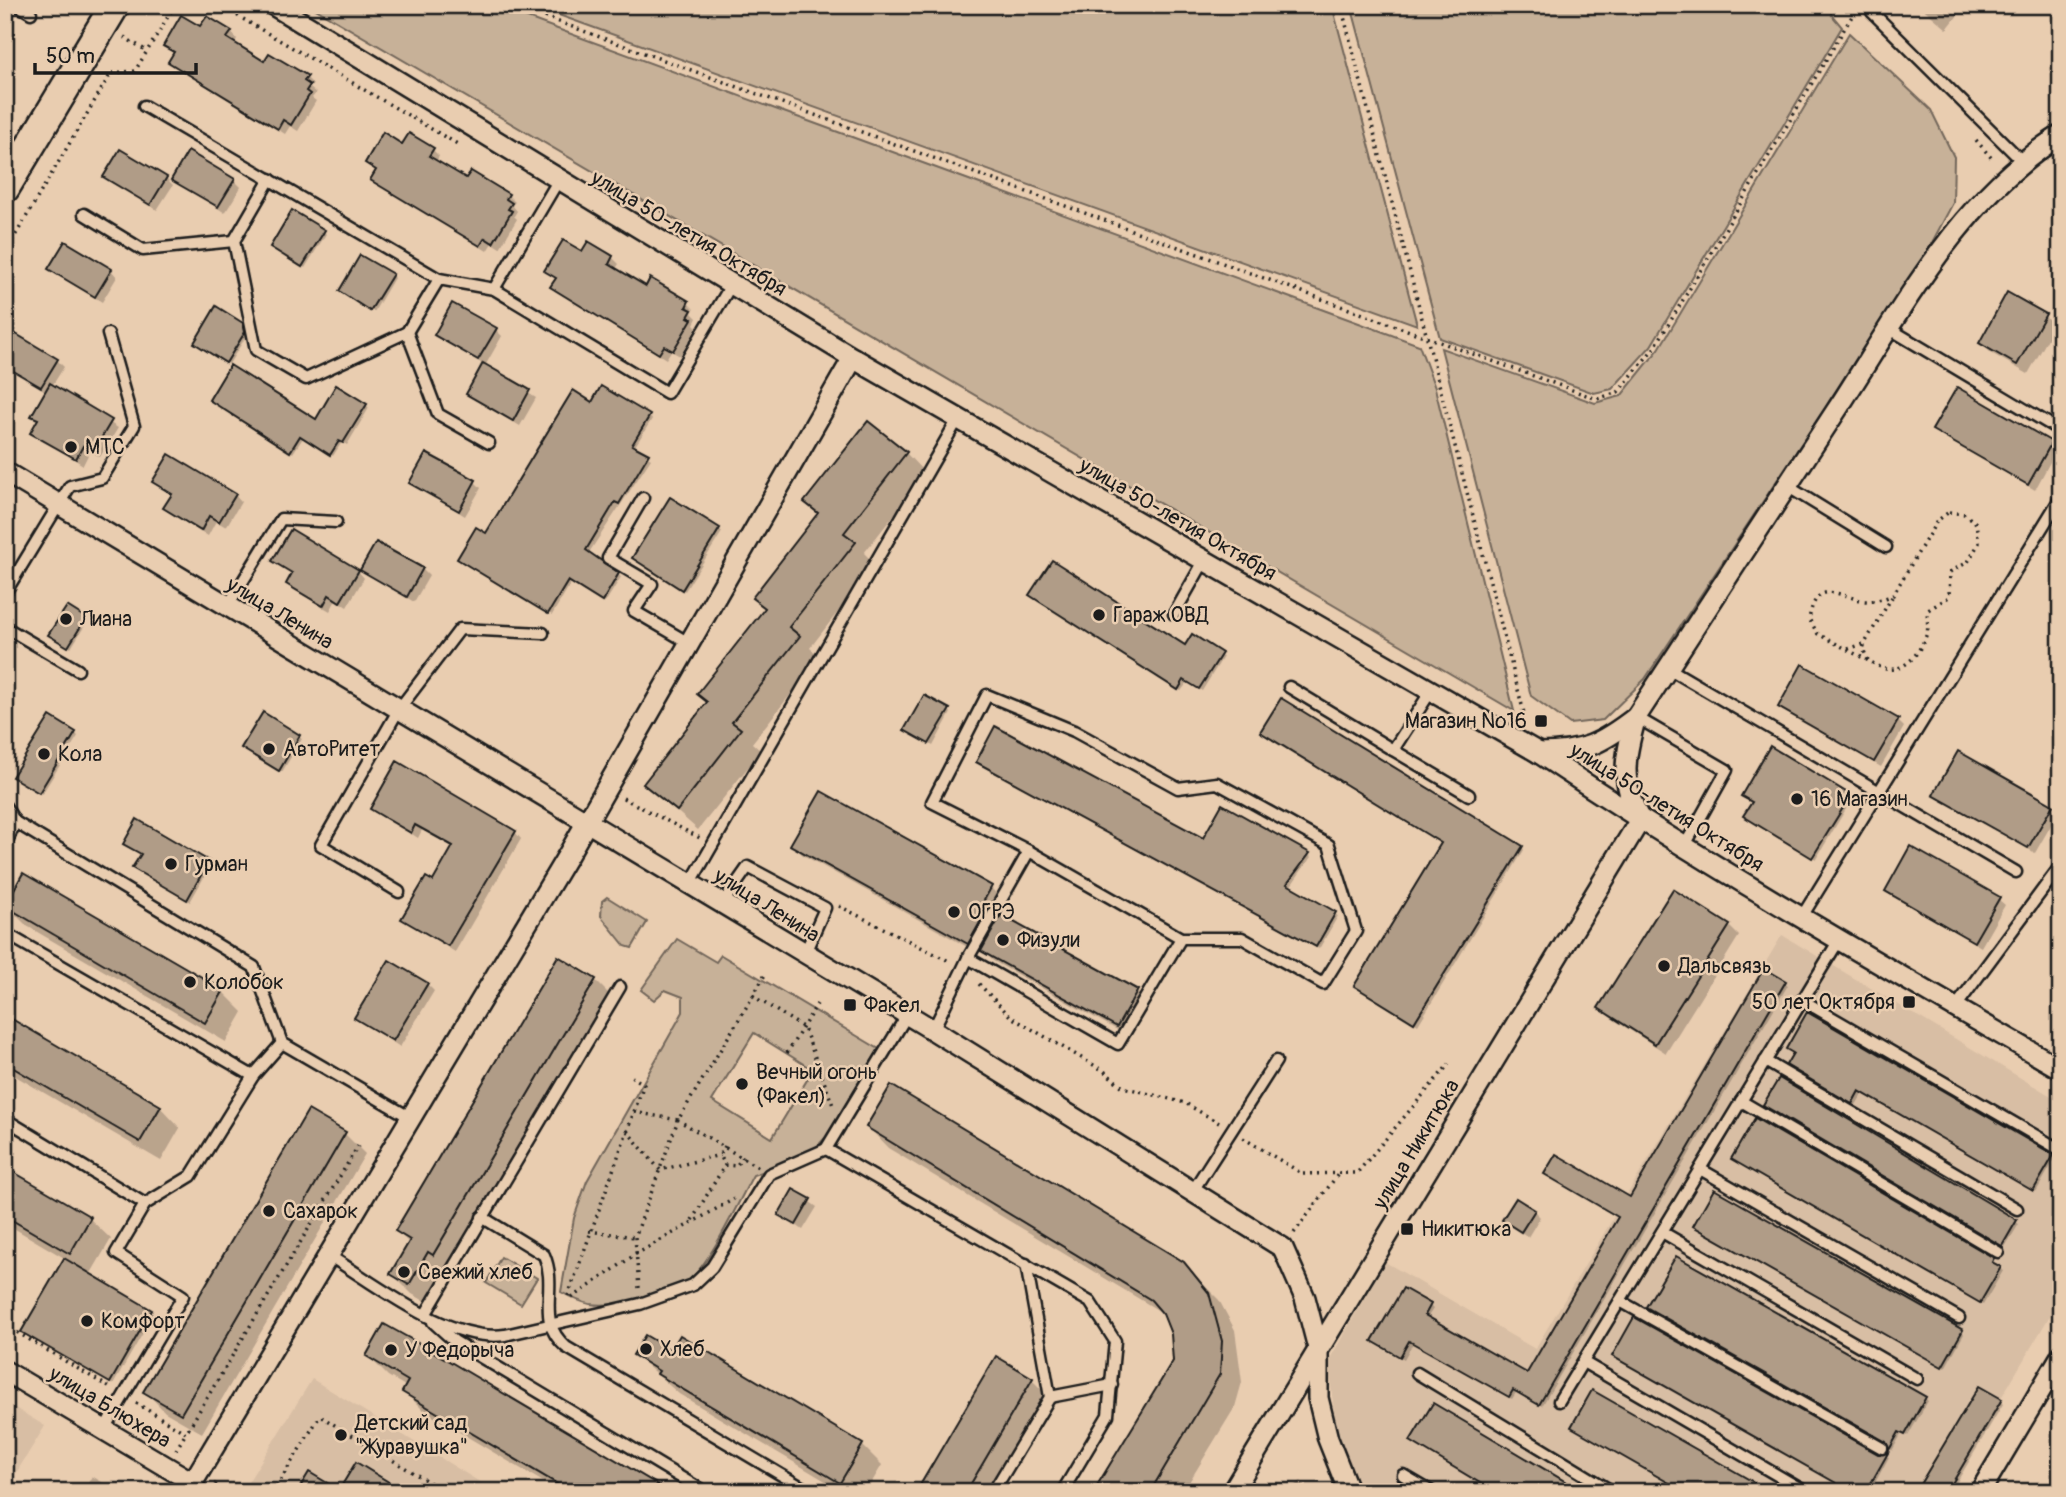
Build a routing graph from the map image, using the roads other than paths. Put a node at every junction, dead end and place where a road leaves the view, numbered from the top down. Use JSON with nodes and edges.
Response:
{"nodes":[{"id":1,"x":18,"y":5,"type":"edge"},
{"id":2,"x":116,"y":5,"type":"edge"},
{"id":3,"x":273,"y":5,"type":"edge"},
{"id":4,"x":1870,"y":5,"type":"edge"},
{"id":5,"x":31,"y":13,"type":"dead end"},
{"id":6,"x":144,"y":106,"type":"dead end"},
{"id":7,"x":2061,"y":135,"type":"edge"},
{"id":8,"x":2022,"y":161,"type":"junction"},
{"id":9,"x":270,"y":179,"type":"junction"},
{"id":10,"x":558,"y":181,"type":"junction"},
{"id":11,"x":5,"y":188,"type":"edge"},
{"id":12,"x":84,"y":214,"type":"dead end"},
{"id":13,"x":234,"y":241,"type":"junction"},
{"id":14,"x":439,"y":279,"type":"junction"},
{"id":15,"x":731,"y":285,"type":"junction"},
{"id":16,"x":494,"y":289,"type":"junction"},
{"id":17,"x":1889,"y":329,"type":"junction"},
{"id":18,"x":407,"y":332,"type":"junction"},
{"id":19,"x":108,"y":334,"type":"dead end"},
{"id":20,"x":853,"y":358,"type":"junction"},
{"id":21,"x":958,"y":419,"type":"junction"},
{"id":22,"x":2061,"y":430,"type":"edge"},
{"id":23,"x":489,"y":443,"type":"dead end"},
{"id":24,"x":5,"y":472,"type":"edge"},
{"id":25,"x":1787,"y":486,"type":"junction"},
{"id":26,"x":2061,"y":497,"type":"edge"},
{"id":27,"x":643,"y":498,"type":"dead end"},
{"id":28,"x":58,"y":504,"type":"junction"},
{"id":29,"x":337,"y":522,"type":"dead end"},
{"id":30,"x":1886,"y":547,"type":"dead end"},
{"id":31,"x":1204,"y":561,"type":"junction"},
{"id":32,"x":5,"y":593,"type":"edge"},
{"id":33,"x":227,"y":607,"type":"junction"},
{"id":34,"x":1174,"y":614,"type":"dead end"},
{"id":35,"x":5,"y":627,"type":"edge"},
{"id":36,"x":543,"y":633,"type":"dead end"},
{"id":37,"x":688,"y":643,"type":"junction"},
{"id":38,"x":1668,"y":668,"type":"junction"},
{"id":39,"x":78,"y":670,"type":"dead end"},
{"id":40,"x":1289,"y":687,"type":"dead end"},
{"id":41,"x":1431,"y":691,"type":"junction"},
{"id":42,"x":399,"y":709,"type":"junction"},
{"id":43,"x":1636,"y":717,"type":"junction"},
{"id":44,"x":1393,"y":750,"type":"junction"},
{"id":45,"x":1539,"y":753,"type":"junction"},
{"id":46,"x":1877,"y":792,"type":"junction"},
{"id":47,"x":1469,"y":795,"type":"dead end"},
{"id":48,"x":5,"y":806,"type":"edge"},
{"id":49,"x":1640,"y":820,"type":"junction"},
{"id":50,"x":15,"y":822,"type":"junction"},
{"id":51,"x":587,"y":822,"type":"junction"},
{"id":52,"x":5,"y":847,"type":"edge"},
{"id":53,"x":1684,"y":847,"type":"junction"},
{"id":54,"x":1028,"y":851,"type":"junction"},
{"id":55,"x":2061,"y":865,"type":"edge"},
{"id":56,"x":2016,"y":872,"type":"dead end"},
{"id":57,"x":690,"y":884,"type":"junction"},
{"id":58,"x":399,"y":892,"type":"dead end"},
{"id":59,"x":722,"y":904,"type":"junction"},
{"id":60,"x":1801,"y":918,"type":"junction"},
{"id":61,"x":5,"y":933,"type":"edge"},
{"id":62,"x":1181,"y":938,"type":"junction"},
{"id":63,"x":1839,"y":940,"type":"junction"},
{"id":64,"x":804,"y":955,"type":"junction"},
{"id":65,"x":968,"y":958,"type":"junction"},
{"id":66,"x":620,"y":987,"type":"dead end"},
{"id":67,"x":1802,"y":1000,"type":"junction"},
{"id":68,"x":1955,"y":1008,"type":"junction"},
{"id":69,"x":907,"y":1016,"type":"junction"},
{"id":70,"x":933,"y":1030,"type":"junction"},
{"id":71,"x":282,"y":1043,"type":"junction"},
{"id":72,"x":1765,"y":1061,"type":"junction"},
{"id":73,"x":1276,"y":1062,"type":"dead end"},
{"id":74,"x":2061,"y":1069,"type":"edge"},
{"id":75,"x":253,"y":1076,"type":"junction"},
{"id":76,"x":1741,"y":1101,"type":"junction"},
{"id":77,"x":411,"y":1118,"type":"junction"},
{"id":78,"x":5,"y":1119,"type":"edge"},
{"id":79,"x":2057,"y":1148,"type":"dead end"},
{"id":80,"x":826,"y":1149,"type":"junction"},
{"id":81,"x":1700,"y":1169,"type":"junction"},
{"id":82,"x":1192,"y":1192,"type":"junction"},
{"id":83,"x":145,"y":1204,"type":"junction"},
{"id":84,"x":2017,"y":1209,"type":"dead end"},
{"id":85,"x":482,"y":1217,"type":"junction"},
{"id":86,"x":1662,"y":1231,"type":"junction"},
{"id":87,"x":1998,"y":1252,"type":"dead end"},
{"id":88,"x":327,"y":1254,"type":"junction"},
{"id":89,"x":1026,"y":1264,"type":"junction"},
{"id":90,"x":1620,"y":1301,"type":"junction"},
{"id":91,"x":425,"y":1315,"type":"junction"},
{"id":92,"x":1959,"y":1318,"type":"dead end"},
{"id":93,"x":549,"y":1325,"type":"junction"},
{"id":94,"x":1318,"y":1348,"type":"junction"},
{"id":95,"x":2061,"y":1356,"type":"edge"},
{"id":96,"x":1583,"y":1362,"type":"junction"},
{"id":97,"x":5,"y":1371,"type":"edge"},
{"id":98,"x":1416,"y":1373,"type":"dead end"},
{"id":99,"x":1917,"y":1379,"type":"dead end"},
{"id":100,"x":1112,"y":1385,"type":"junction"},
{"id":101,"x":1050,"y":1397,"type":"junction"},
{"id":102,"x":1559,"y":1401,"type":"dead end"},
{"id":103,"x":104,"y":1429,"type":"junction"},
{"id":104,"x":1882,"y":1448,"type":"dead end"},
{"id":105,"x":1403,"y":1475,"type":"dead end"},
{"id":106,"x":189,"y":1487,"type":"edge"},
{"id":107,"x":705,"y":1492,"type":"edge"},
{"id":108,"x":810,"y":1492,"type":"edge"},
{"id":109,"x":993,"y":1492,"type":"edge"},
{"id":110,"x":1062,"y":1492,"type":"edge"},
{"id":111,"x":1232,"y":1492,"type":"edge"},
{"id":112,"x":1349,"y":1492,"type":"edge"},
{"id":113,"x":1432,"y":1492,"type":"edge"},
{"id":114,"x":1613,"y":1492,"type":"edge"},
{"id":115,"x":1806,"y":1492,"type":"edge"},
{"id":116,"x":1980,"y":1492,"type":"edge"}],
"edges":[{"from":1,"to":5,"type":"lane"},
{"from":2,"to":11,"type":"street"},
{"from":3,"to":10,"type":"street","name":"улица 50-летия Октября"},
{"from":4,"to":8,"type":"lane"},
{"from":6,"to":9,"type":"lane"},
{"from":7,"to":8,"type":"street"},
{"from":8,"to":17,"type":"street"},
{"from":9,"to":13,"type":"lane"},
{"from":9,"to":14,"type":"lane"},
{"from":10,"to":15,"type":"street","name":"улица 50-летия Октября"},
{"from":10,"to":16,"type":"lane"},
{"from":12,"to":13,"type":"lane"},
{"from":13,"to":18,"type":"lane"},
{"from":14,"to":16,"type":"lane"},
{"from":14,"to":18,"type":"lane"},
{"from":15,"to":16,"type":"lane"},
{"from":15,"to":20,"type":"street","name":"улица 50-летия Октября"},
{"from":17,"to":22,"type":"lane"},
{"from":17,"to":25,"type":"street"},
{"from":18,"to":23,"type":"lane"},
{"from":19,"to":28,"type":"lane"},
{"from":20,"to":21,"type":"street","name":"улица 50-летия Октября"},
{"from":20,"to":37,"type":"street"},
{"from":21,"to":31,"type":"street","name":"улица 50-летия Октября"},
{"from":21,"to":57,"type":"lane"},
{"from":24,"to":28,"type":"street","name":"улица Ленина"},
{"from":25,"to":30,"type":"lane"},
{"from":25,"to":38,"type":"street"},
{"from":26,"to":46,"type":"lane"},
{"from":27,"to":37,"type":"lane"},
{"from":28,"to":32,"type":"lane"},
{"from":28,"to":33,"type":"street","name":"улица Ленина"},
{"from":29,"to":33,"type":"lane"},
{"from":31,"to":34,"type":"lane"},
{"from":31,"to":41,"type":"street","name":"улица 50-летия Октября"},
{"from":33,"to":42,"type":"street","name":"улица Ленина"},
{"from":35,"to":39,"type":"lane"},
{"from":36,"to":42,"type":"lane"},
{"from":37,"to":51,"type":"street"},
{"from":38,"to":43,"type":"street"},
{"from":38,"to":46,"type":"lane"},
{"from":40,"to":44,"type":"lane"},
{"from":41,"to":44,"type":"lane"},
{"from":41,"to":45,"type":"street","name":"улица 50-летия Октября"},
{"from":42,"to":51,"type":"street","name":"улица Ленина"},
{"from":42,"to":58,"type":"lane"},
{"from":43,"to":45,"type":"street"},
{"from":43,"to":49,"type":"street"},
{"from":43,"to":53,"type":"lane"},
{"from":44,"to":47,"type":"lane"},
{"from":45,"to":49,"type":"street","name":"улица 50-летия Октября"},
{"from":46,"to":56,"type":"lane"},
{"from":46,"to":60,"type":"lane"},
{"from":48,"to":50,"type":"lane"},
{"from":49,"to":53,"type":"street","name":"улица 50-летия Октября"},
{"from":49,"to":94,"type":"street","name":"улица Никитюка"},
{"from":50,"to":52,"type":"lane"},
{"from":50,"to":71,"type":"lane"},
{"from":51,"to":57,"type":"street","name":"улица Ленина"},
{"from":51,"to":77,"type":"street"},
{"from":53,"to":60,"type":"street","name":"улица 50-летия Октября"},
{"from":54,"to":62,"type":"lane"},
{"from":54,"to":62,"type":"lane"},
{"from":54,"to":65,"type":"lane"},
{"from":55,"to":68,"type":"lane"},
{"from":57,"to":59,"type":"street","name":"улица Ленина"},
{"from":59,"to":64,"type":"street","name":"улица Ленина"},
{"from":59,"to":64,"type":"lane"},
{"from":60,"to":63,"type":"street","name":"улица 50-летия Октября"},
{"from":61,"to":75,"type":"lane"},
{"from":62,"to":65,"type":"lane"},
{"from":63,"to":67,"type":"lane"},
{"from":63,"to":68,"type":"street","name":"улица 50-летия Октября"},
{"from":64,"to":69,"type":"street","name":"улица Ленина"},
{"from":65,"to":70,"type":"lane"},
{"from":66,"to":85,"type":"lane"},
{"from":67,"to":72,"type":"lane"},
{"from":67,"to":79,"type":"lane"},
{"from":68,"to":74,"type":"street","name":"улица 50-летия Октября"},
{"from":69,"to":70,"type":"street","name":"улица Ленина"},
{"from":69,"to":80,"type":"lane"},
{"from":70,"to":82,"type":"street","name":"улица Ленина"},
{"from":71,"to":75,"type":"lane"},
{"from":71,"to":77,"type":"lane"},
{"from":72,"to":76,"type":"lane"},
{"from":72,"to":84,"type":"lane"},
{"from":73,"to":82,"type":"lane"},
{"from":75,"to":83,"type":"lane"},
{"from":76,"to":81,"type":"lane"},
{"from":76,"to":87,"type":"lane"},
{"from":77,"to":88,"type":"street"},
{"from":78,"to":83,"type":"lane"},
{"from":80,"to":89,"type":"lane"},
{"from":80,"to":93,"type":"lane"},
{"from":81,"to":86,"type":"lane"},
{"from":81,"to":92,"type":"lane"},
{"from":82,"to":94,"type":"street","name":"улица Ленина"},
{"from":83,"to":103,"type":"lane"},
{"from":85,"to":91,"type":"lane"},
{"from":85,"to":93,"type":"lane"},
{"from":86,"to":90,"type":"lane"},
{"from":86,"to":99,"type":"lane"},
{"from":88,"to":91,"type":"lane"},
{"from":88,"to":106,"type":"street"},
{"from":89,"to":100,"type":"lane"},
{"from":89,"to":101,"type":"lane"},
{"from":90,"to":96,"type":"lane"},
{"from":90,"to":104,"type":"lane"},
{"from":91,"to":93,"type":"lane"},
{"from":91,"to":107,"type":"lane"},
{"from":93,"to":108,"type":"lane"},
{"from":94,"to":111,"type":"street","name":"улица Никитюка"},
{"from":94,"to":112,"type":"street"},
{"from":95,"to":116,"type":"street"},
{"from":96,"to":102,"type":"lane"},
{"from":96,"to":115,"type":"lane"},
{"from":97,"to":103,"type":"street","name":"улица Блюхера"},
{"from":98,"to":114,"type":"lane"},
{"from":100,"to":101,"type":"lane"},
{"from":100,"to":110,"type":"lane"},
{"from":101,"to":109,"type":"lane"},
{"from":103,"to":106,"type":"street","name":"улица Блюхера"},
{"from":105,"to":113,"type":"lane"}]}
